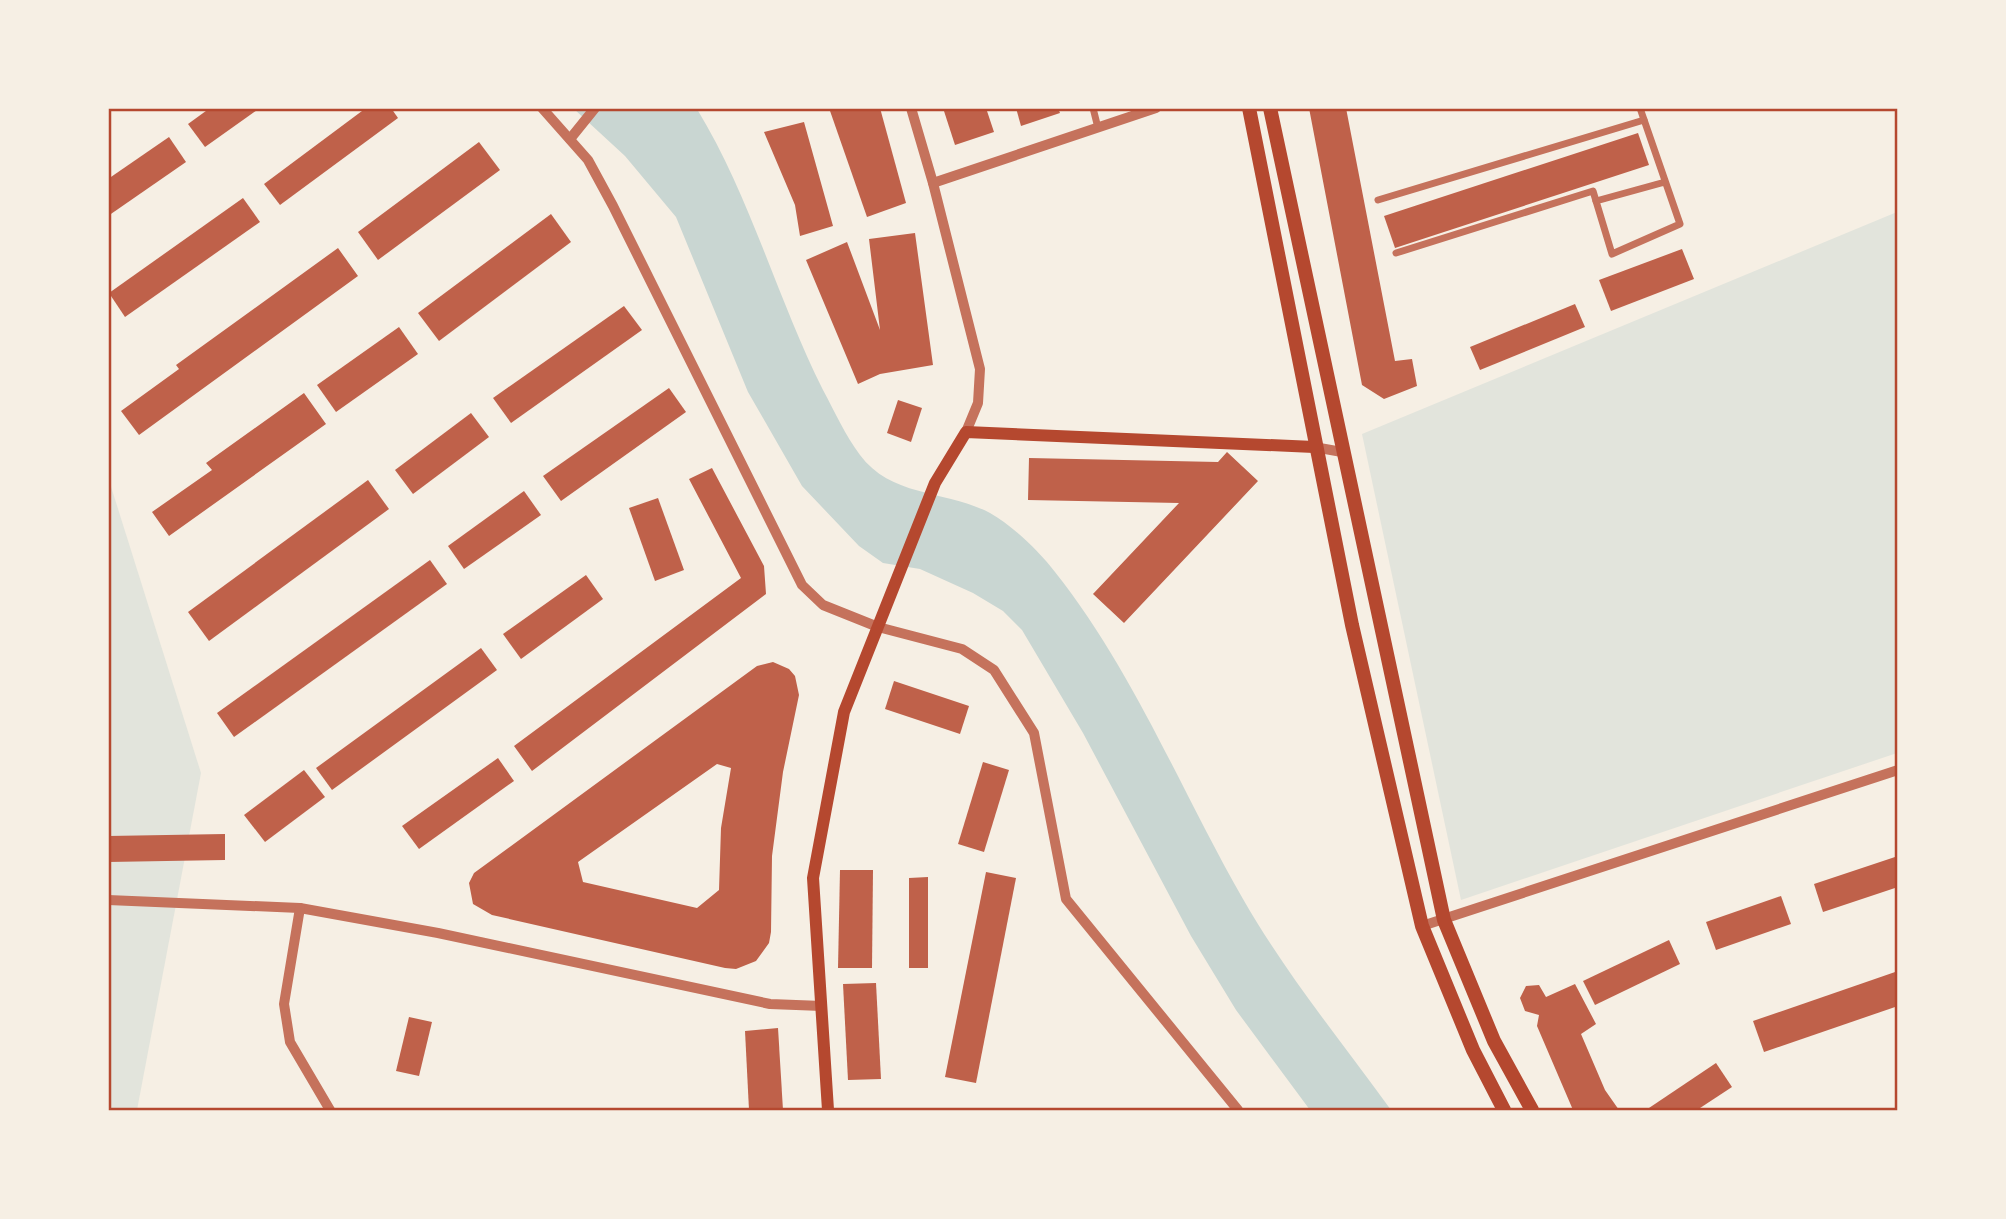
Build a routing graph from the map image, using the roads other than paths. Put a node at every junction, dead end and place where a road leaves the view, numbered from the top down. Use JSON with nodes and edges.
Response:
{"nodes":[{"id":1,"x":542,"y":108,"type":"edge"},
{"id":2,"x":595,"y":108,"type":"edge"},
{"id":3,"x":911,"y":108,"type":"edge"},
{"id":4,"x":1093,"y":108,"type":"edge"},
{"id":5,"x":1156,"y":108,"type":"edge"},
{"id":6,"x":1249,"y":108,"type":"edge"},
{"id":7,"x":1270,"y":108,"type":"edge"},
{"id":8,"x":1640,"y":108,"type":"edge"},
{"id":9,"x":1644,"y":120,"type":"junction"},
{"id":10,"x":1098,"y":128,"type":"junction"},
{"id":11,"x":570,"y":139,"type":"junction"},
{"id":12,"x":1665,"y":182,"type":"junction"},
{"id":13,"x":933,"y":183,"type":"junction"},
{"id":14,"x":1378,"y":200,"type":"dead end"},
{"id":15,"x":1596,"y":201,"type":"junction"},
{"id":16,"x":1396,"y":253,"type":"dead end"},
{"id":17,"x":966,"y":432,"type":"junction"},
{"id":18,"x":1314,"y":447,"type":"junction"},
{"id":19,"x":1342,"y":452,"type":"junction"},
{"id":20,"x":877,"y":627,"type":"junction"},
{"id":21,"x":1898,"y":770,"type":"edge"},
{"id":22,"x":108,"y":900,"type":"edge"},
{"id":23,"x":300,"y":908,"type":"junction"},
{"id":24,"x":1444,"y":920,"type":"junction"},
{"id":25,"x":1422,"y":926,"type":"junction"},
{"id":26,"x":822,"y":1006,"type":"junction"},
{"id":27,"x":330,"y":1111,"type":"edge"},
{"id":28,"x":828,"y":1111,"type":"edge"},
{"id":29,"x":1238,"y":1111,"type":"edge"},
{"id":30,"x":1504,"y":1111,"type":"edge"},
{"id":31,"x":1532,"y":1111,"type":"edge"}],
"edges":[{"from":1,"to":11,"type":"street"},
{"from":2,"to":11,"type":"street"},
{"from":3,"to":13,"type":"street"},
{"from":4,"to":10,"type":"street"},
{"from":5,"to":10,"type":"street"},
{"from":6,"to":18,"type":"main road"},
{"from":7,"to":19,"type":"main road"},
{"from":8,"to":9,"type":"street"},
{"from":9,"to":12,"type":"street"},
{"from":9,"to":14,"type":"street"},
{"from":10,"to":13,"type":"street"},
{"from":11,"to":20,"type":"street"},
{"from":12,"to":15,"type":"street"},
{"from":12,"to":15,"type":"street"},
{"from":13,"to":17,"type":"street"},
{"from":15,"to":16,"type":"street"},
{"from":17,"to":18,"type":"main road"},
{"from":17,"to":20,"type":"main road"},
{"from":18,"to":19,"type":"street"},
{"from":18,"to":25,"type":"main road"},
{"from":19,"to":24,"type":"main road"},
{"from":20,"to":26,"type":"main road"},
{"from":20,"to":29,"type":"street"},
{"from":21,"to":24,"type":"street"},
{"from":22,"to":23,"type":"street"},
{"from":23,"to":26,"type":"street"},
{"from":23,"to":27,"type":"street"},
{"from":24,"to":25,"type":"street"},
{"from":24,"to":31,"type":"main road"},
{"from":25,"to":30,"type":"main road"},
{"from":26,"to":28,"type":"main road"}]}
